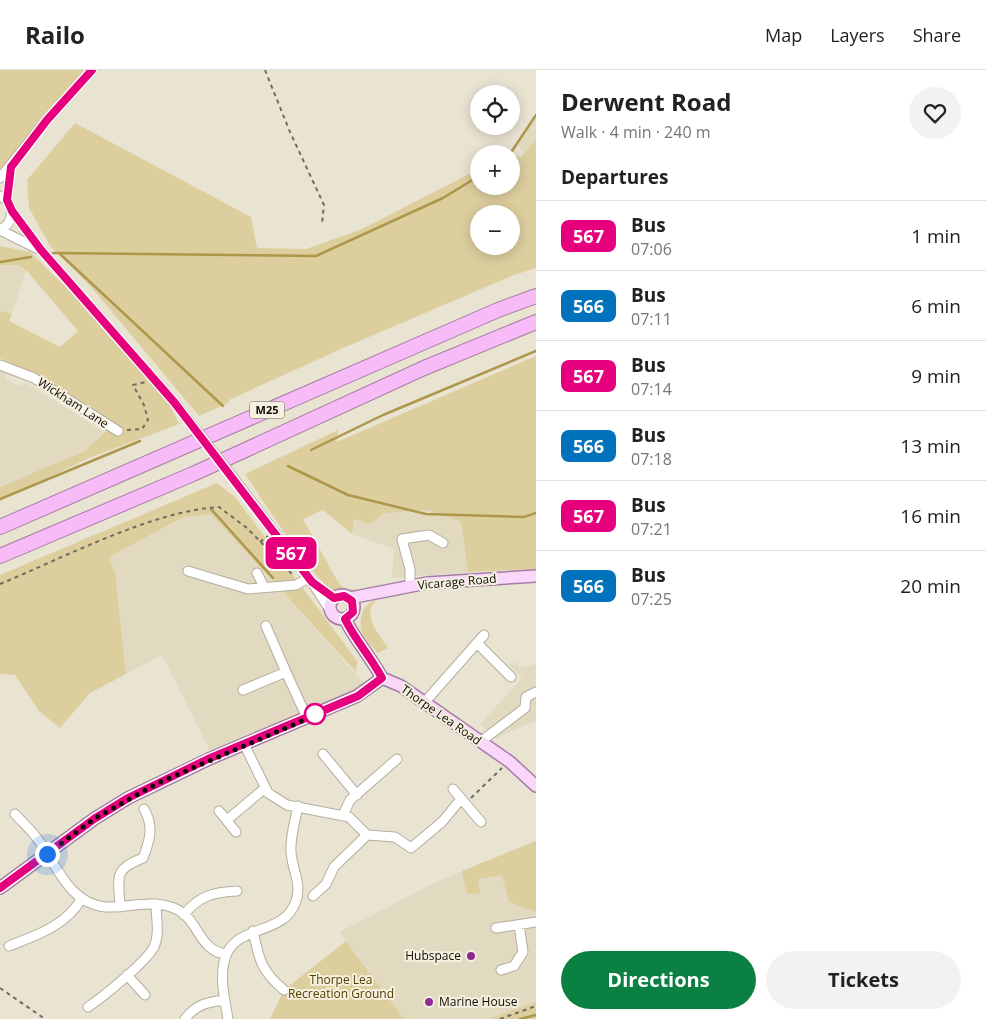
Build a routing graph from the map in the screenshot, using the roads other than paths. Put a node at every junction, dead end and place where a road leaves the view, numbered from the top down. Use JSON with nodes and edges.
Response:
{"nodes":[{"id":1,"x":92,"y":70,"type":"edge"},
{"id":2,"x":11,"y":167,"type":"junction"},
{"id":3,"x":0,"y":178,"type":"edge"},
{"id":4,"x":4,"y":198,"type":"edge"},
{"id":5,"x":12,"y":211,"type":"junction"},
{"id":6,"x":0,"y":230,"type":"edge"},
{"id":7,"x":41,"y":250,"type":"junction"},
{"id":8,"x":536,"y":296,"type":"edge"},
{"id":9,"x":536,"y":322,"type":"edge"},
{"id":10,"x":0,"y":365,"type":"edge"},
{"id":11,"x":118,"y":431,"type":"road end"},
{"id":12,"x":0,"y":527,"type":"edge"},
{"id":13,"x":443,"y":543,"type":"dead end"},
{"id":14,"x":0,"y":556,"type":"edge"},
{"id":15,"x":188,"y":571,"type":"dead end"},
{"id":16,"x":257,"y":573,"type":"dead end"},
{"id":17,"x":536,"y":576,"type":"edge"},
{"id":18,"x":310,"y":580,"type":"junction"},
{"id":19,"x":410,"y":586,"type":"junction"},
{"id":20,"x":264,"y":587,"type":"junction"},
{"id":21,"x":334,"y":598,"type":"junction"},
{"id":22,"x":352,"y":603,"type":"junction"},
{"id":23,"x":332,"y":613,"type":"junction"},
{"id":24,"x":345,"y":619,"type":"junction"},
{"id":25,"x":266,"y":626,"type":"dead end"},
{"id":26,"x":484,"y":635,"type":"dead end"},
{"id":27,"x":478,"y":644,"type":"junction"},
{"id":28,"x":286,"y":672,"type":"junction"},
{"id":29,"x":510,"y":677,"type":"dead end"},
{"id":30,"x":382,"y":678,"type":"junction"},
{"id":31,"x":244,"y":690,"type":"dead end"},
{"id":32,"x":536,"y":692,"type":"edge"},
{"id":33,"x":424,"y":703,"type":"junction"},
{"id":34,"x":307,"y":718,"type":"junction"},
{"id":35,"x":480,"y":742,"type":"junction"},
{"id":36,"x":244,"y":744,"type":"junction"},
{"id":37,"x":323,"y":754,"type":"dead end"},
{"id":38,"x":397,"y":758,"type":"dead end"},
{"id":39,"x":536,"y":786,"type":"edge"},
{"id":40,"x":265,"y":788,"type":"junction"},
{"id":41,"x":453,"y":789,"type":"dead end"},
{"id":42,"x":357,"y":794,"type":"junction"},
{"id":43,"x":463,"y":802,"type":"junction"},
{"id":44,"x":298,"y":806,"type":"junction"},
{"id":45,"x":144,"y":809,"type":"dead end"},
{"id":46,"x":219,"y":811,"type":"dead end"},
{"id":47,"x":15,"y":814,"type":"dead end"},
{"id":48,"x":343,"y":815,"type":"junction"},
{"id":49,"x":227,"y":820,"type":"junction"},
{"id":50,"x":481,"y":822,"type":"dead end"},
{"id":51,"x":236,"y":832,"type":"dead end"},
{"id":52,"x":367,"y":835,"type":"junction"},
{"id":53,"x":47,"y":854,"type":"junction"},
{"id":54,"x":0,"y":888,"type":"edge"},
{"id":55,"x":237,"y":891,"type":"dead end"},
{"id":56,"x":313,"y":896,"type":"dead end"},
{"id":57,"x":82,"y":898,"type":"junction"},
{"id":58,"x":156,"y":904,"type":"junction"},
{"id":59,"x":120,"y":907,"type":"junction"},
{"id":60,"x":184,"y":915,"type":"junction"},
{"id":61,"x":536,"y":922,"type":"edge"},
{"id":62,"x":519,"y":925,"type":"junction"},
{"id":63,"x":496,"y":928,"type":"dead end"},
{"id":64,"x":253,"y":931,"type":"junction"},
{"id":65,"x":9,"y":946,"type":"dead end"},
{"id":66,"x":226,"y":954,"type":"junction"},
{"id":67,"x":501,"y":970,"type":"dead end"},
{"id":68,"x":127,"y":974,"type":"junction"},
{"id":69,"x":284,"y":990,"type":"dead end"},
{"id":70,"x":145,"y":995,"type":"dead end"},
{"id":71,"x":225,"y":1000,"type":"junction"},
{"id":72,"x":88,"y":1007,"type":"dead end"},
{"id":73,"x":185,"y":1019,"type":"edge"},
{"id":74,"x":228,"y":1019,"type":"edge"}],
"edges":[{"from":1,"to":2,"type":"street"},
{"from":2,"to":3,"type":"street"},
{"from":2,"to":4,"type":"street"},
{"from":4,"to":5,"type":"street"},
{"from":5,"to":6,"type":"street"},
{"from":5,"to":7,"type":"street"},
{"from":6,"to":7,"type":"street"},
{"from":7,"to":18,"type":"street","bridge":true},
{"from":8,"to":12,"type":"highway","number":"M25"},
{"from":9,"to":14,"type":"highway","number":"M25"},
{"from":10,"to":11,"type":"street","name":"Wickham Lane"},
{"from":13,"to":19,"type":"street"},
{"from":15,"to":20,"type":"street"},
{"from":16,"to":20,"type":"street"},
{"from":17,"to":19,"type":"main road","name":"Vicarage Road"},
{"from":18,"to":20,"type":"street"},
{"from":18,"to":21,"type":"street"},
{"from":18,"to":23,"type":"street"},
{"from":19,"to":22,"type":"main road","name":"Vicarage Road"},
{"from":21,"to":22,"type":"main road"},
{"from":21,"to":23,"type":"main road"},
{"from":22,"to":24,"type":"main road"},
{"from":23,"to":24,"type":"main road"},
{"from":24,"to":30,"type":"main road"},
{"from":25,"to":28,"type":"street"},
{"from":26,"to":27,"type":"street"},
{"from":27,"to":29,"type":"street"},
{"from":27,"to":33,"type":"street"},
{"from":28,"to":31,"type":"street"},
{"from":28,"to":34,"type":"street"},
{"from":30,"to":33,"type":"main road","name":"Thorpe Lea Road"},
{"from":30,"to":34,"type":"main road"},
{"from":32,"to":35,"type":"street"},
{"from":33,"to":35,"type":"main road","name":"Thorpe Lea Road"},
{"from":34,"to":36,"type":"main road"},
{"from":35,"to":39,"type":"main road","name":"Thorpe Lea Road"},
{"from":36,"to":40,"type":"street"},
{"from":36,"to":53,"type":"main road"},
{"from":37,"to":42,"type":"street"},
{"from":38,"to":42,"type":"street"},
{"from":40,"to":44,"type":"street"},
{"from":40,"to":49,"type":"street"},
{"from":41,"to":43,"type":"street"},
{"from":42,"to":48,"type":"street"},
{"from":43,"to":50,"type":"street"},
{"from":43,"to":52,"type":"street"},
{"from":44,"to":48,"type":"street"},
{"from":44,"to":64,"type":"street"},
{"from":45,"to":59,"type":"street"},
{"from":46,"to":49,"type":"street"},
{"from":47,"to":53,"type":"street"},
{"from":48,"to":52,"type":"street"},
{"from":49,"to":51,"type":"street"},
{"from":52,"to":56,"type":"street"},
{"from":53,"to":54,"type":"main road"},
{"from":53,"to":57,"type":"street"},
{"from":55,"to":60,"type":"street"},
{"from":57,"to":59,"type":"street"},
{"from":57,"to":65,"type":"street"},
{"from":58,"to":59,"type":"street"},
{"from":58,"to":60,"type":"street"},
{"from":58,"to":68,"type":"street"},
{"from":60,"to":66,"type":"street"},
{"from":61,"to":62,"type":"street"},
{"from":62,"to":63,"type":"street"},
{"from":62,"to":67,"type":"street"},
{"from":64,"to":66,"type":"street"},
{"from":64,"to":69,"type":"street"},
{"from":66,"to":71,"type":"street"},
{"from":68,"to":70,"type":"street"},
{"from":68,"to":72,"type":"street"},
{"from":71,"to":73,"type":"street"},
{"from":71,"to":74,"type":"street"}]}
